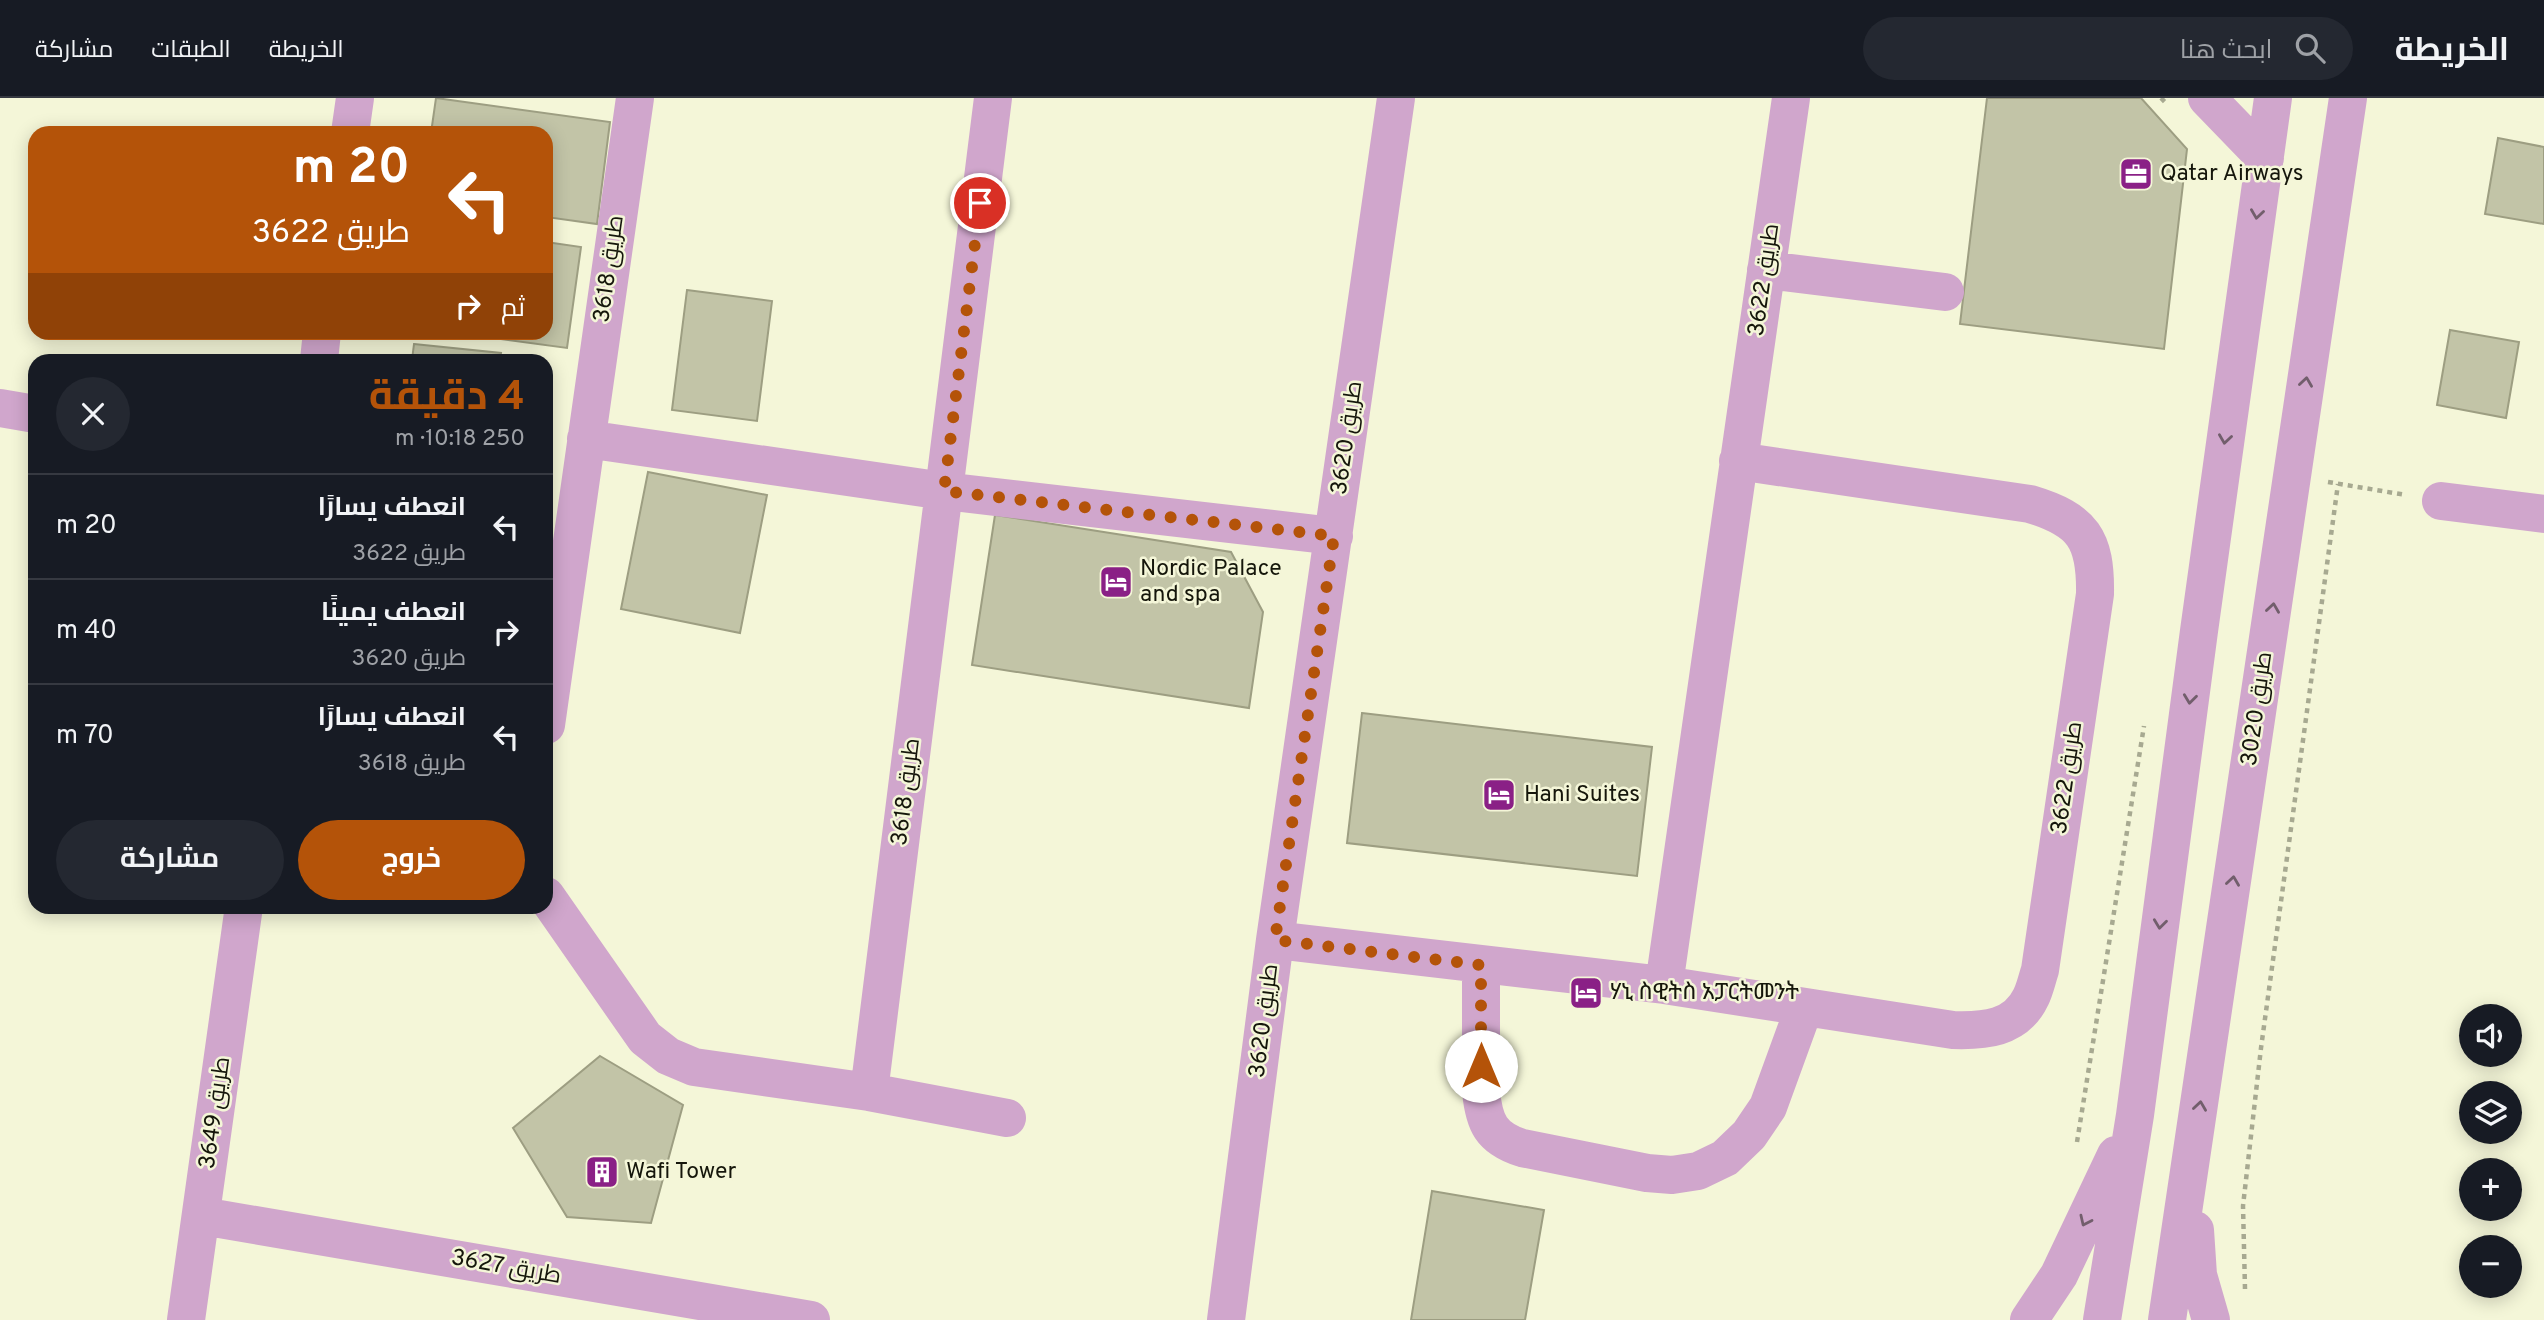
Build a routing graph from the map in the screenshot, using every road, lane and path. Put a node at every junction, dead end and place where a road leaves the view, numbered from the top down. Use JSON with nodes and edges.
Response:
{"nodes":[{"id":1,"x":355,"y":98,"type":"edge"},
{"id":2,"x":635,"y":98,"type":"edge"},
{"id":3,"x":993,"y":98,"type":"edge"},
{"id":4,"x":1396,"y":98,"type":"edge"},
{"id":5,"x":1791,"y":98,"type":"edge"},
{"id":6,"x":2161,"y":98,"type":"edge"},
{"id":7,"x":2207,"y":98,"type":"edge"},
{"id":8,"x":2273,"y":98,"type":"edge"},
{"id":9,"x":2348,"y":98,"type":"edge"},
{"id":10,"x":2170,"y":106,"type":"dead end"},
{"id":11,"x":351,"y":126,"type":"edge"},
{"id":12,"x":2265,"y":158,"type":"junction"},
{"id":13,"x":1766,"y":270,"type":"junction"},
{"id":14,"x":1945,"y":292,"type":"dead end"},
{"id":15,"x":0,"y":408,"type":"edge"},
{"id":16,"x":28,"y":413,"type":"edge"},
{"id":17,"x":586,"y":439,"type":"junction"},
{"id":18,"x":1738,"y":461,"type":"junction"},
{"id":19,"x":2292,"y":476,"type":"junction"},
{"id":20,"x":2338,"y":484,"type":"junction"},
{"id":21,"x":944,"y":491,"type":"junction"},
{"id":22,"x":2441,"y":501,"type":"joint"},
{"id":23,"x":2544,"y":514,"type":"edge"},
{"id":24,"x":1334,"y":536,"type":"junction"},
{"id":25,"x":553,"y":675,"type":"edge"},
{"id":26,"x":2146,"y":713,"type":"dead end"},
{"id":27,"x":553,"y":906,"type":"edge"},
{"id":28,"x":243,"y":914,"type":"edge"},
{"id":29,"x":1275,"y":940,"type":"junction"},
{"id":30,"x":1481,"y":965,"type":"junction"},
{"id":31,"x":1664,"y":985,"type":"junction"},
{"id":32,"x":1804,"y":1008,"type":"junction"},
{"id":33,"x":869,"y":1092,"type":"junction"},
{"id":34,"x":2135,"y":1115,"type":"junction"},
{"id":35,"x":1007,"y":1118,"type":"dead end"},
{"id":36,"x":2075,"y":1154,"type":"dead end"},
{"id":37,"x":2190,"y":1174,"type":"junction"},
{"id":38,"x":202,"y":1216,"type":"junction"},
{"id":39,"x":2245,"y":1295,"type":"dead end"},
{"id":40,"x":186,"y":1320,"type":"edge"},
{"id":41,"x":806,"y":1320,"type":"edge"},
{"id":42,"x":1226,"y":1320,"type":"edge"},
{"id":43,"x":2029,"y":1320,"type":"edge"},
{"id":44,"x":2102,"y":1320,"type":"edge"},
{"id":45,"x":2167,"y":1320,"type":"edge"},
{"id":46,"x":2211,"y":1320,"type":"edge"}],
"edges":[{"from":1,"to":11,"type":"street"},
{"from":2,"to":17,"type":"street","name":"طريق 3618"},
{"from":3,"to":21,"type":"street"},
{"from":4,"to":24,"type":"street","name":"طريق 3620"},
{"from":5,"to":13,"type":"street","name":"طريق 3622"},
{"from":6,"to":10,"type":"path"},
{"from":7,"to":12,"type":"street"},
{"from":8,"to":12,"type":"street"},
{"from":19,"to":9,"type":"street","name":"طريق 3020","one_way":true},
{"from":12,"to":34,"type":"street","one_way":true},
{"from":13,"to":14,"type":"street"},
{"from":13,"to":18,"type":"street","name":"طريق 3622"},
{"from":15,"to":16,"type":"street"},
{"from":17,"to":21,"type":"street"},
{"from":17,"to":25,"type":"street","name":"طريق 3618"},
{"from":18,"to":31,"type":"street","name":"طريق 3622"},
{"from":18,"to":32,"type":"street","name":"طريق 3622"},
{"from":19,"to":20,"type":"path"},
{"from":37,"to":19,"type":"street","name":"طريق 3020","one_way":true},
{"from":20,"to":22,"type":"path"},
{"from":20,"to":39,"type":"path"},
{"from":21,"to":24,"type":"street"},
{"from":21,"to":33,"type":"street","name":"طريق 3618"},
{"from":22,"to":23,"type":"street"},
{"from":24,"to":29,"type":"street","name":"طريق 3620"},
{"from":26,"to":36,"type":"path"},
{"from":27,"to":33,"type":"street"},
{"from":28,"to":38,"type":"street","name":"طريق 3649"},
{"from":29,"to":30,"type":"street","name":"طريق 3622"},
{"from":29,"to":42,"type":"street","name":"طريق 3620"},
{"from":30,"to":31,"type":"street","name":"طريق 3622"},
{"from":30,"to":32,"type":"street"},
{"from":31,"to":32,"type":"street","name":"طريق 3622"},
{"from":33,"to":35,"type":"street"},
{"from":34,"to":43,"type":"street","one_way":true},
{"from":34,"to":44,"type":"street"},
{"from":37,"to":45,"type":"street","name":"طريق 3020"},
{"from":37,"to":46,"type":"street"},
{"from":38,"to":40,"type":"street","name":"طريق 3649"},
{"from":38,"to":41,"type":"street","name":"طريق 3627"}]}
